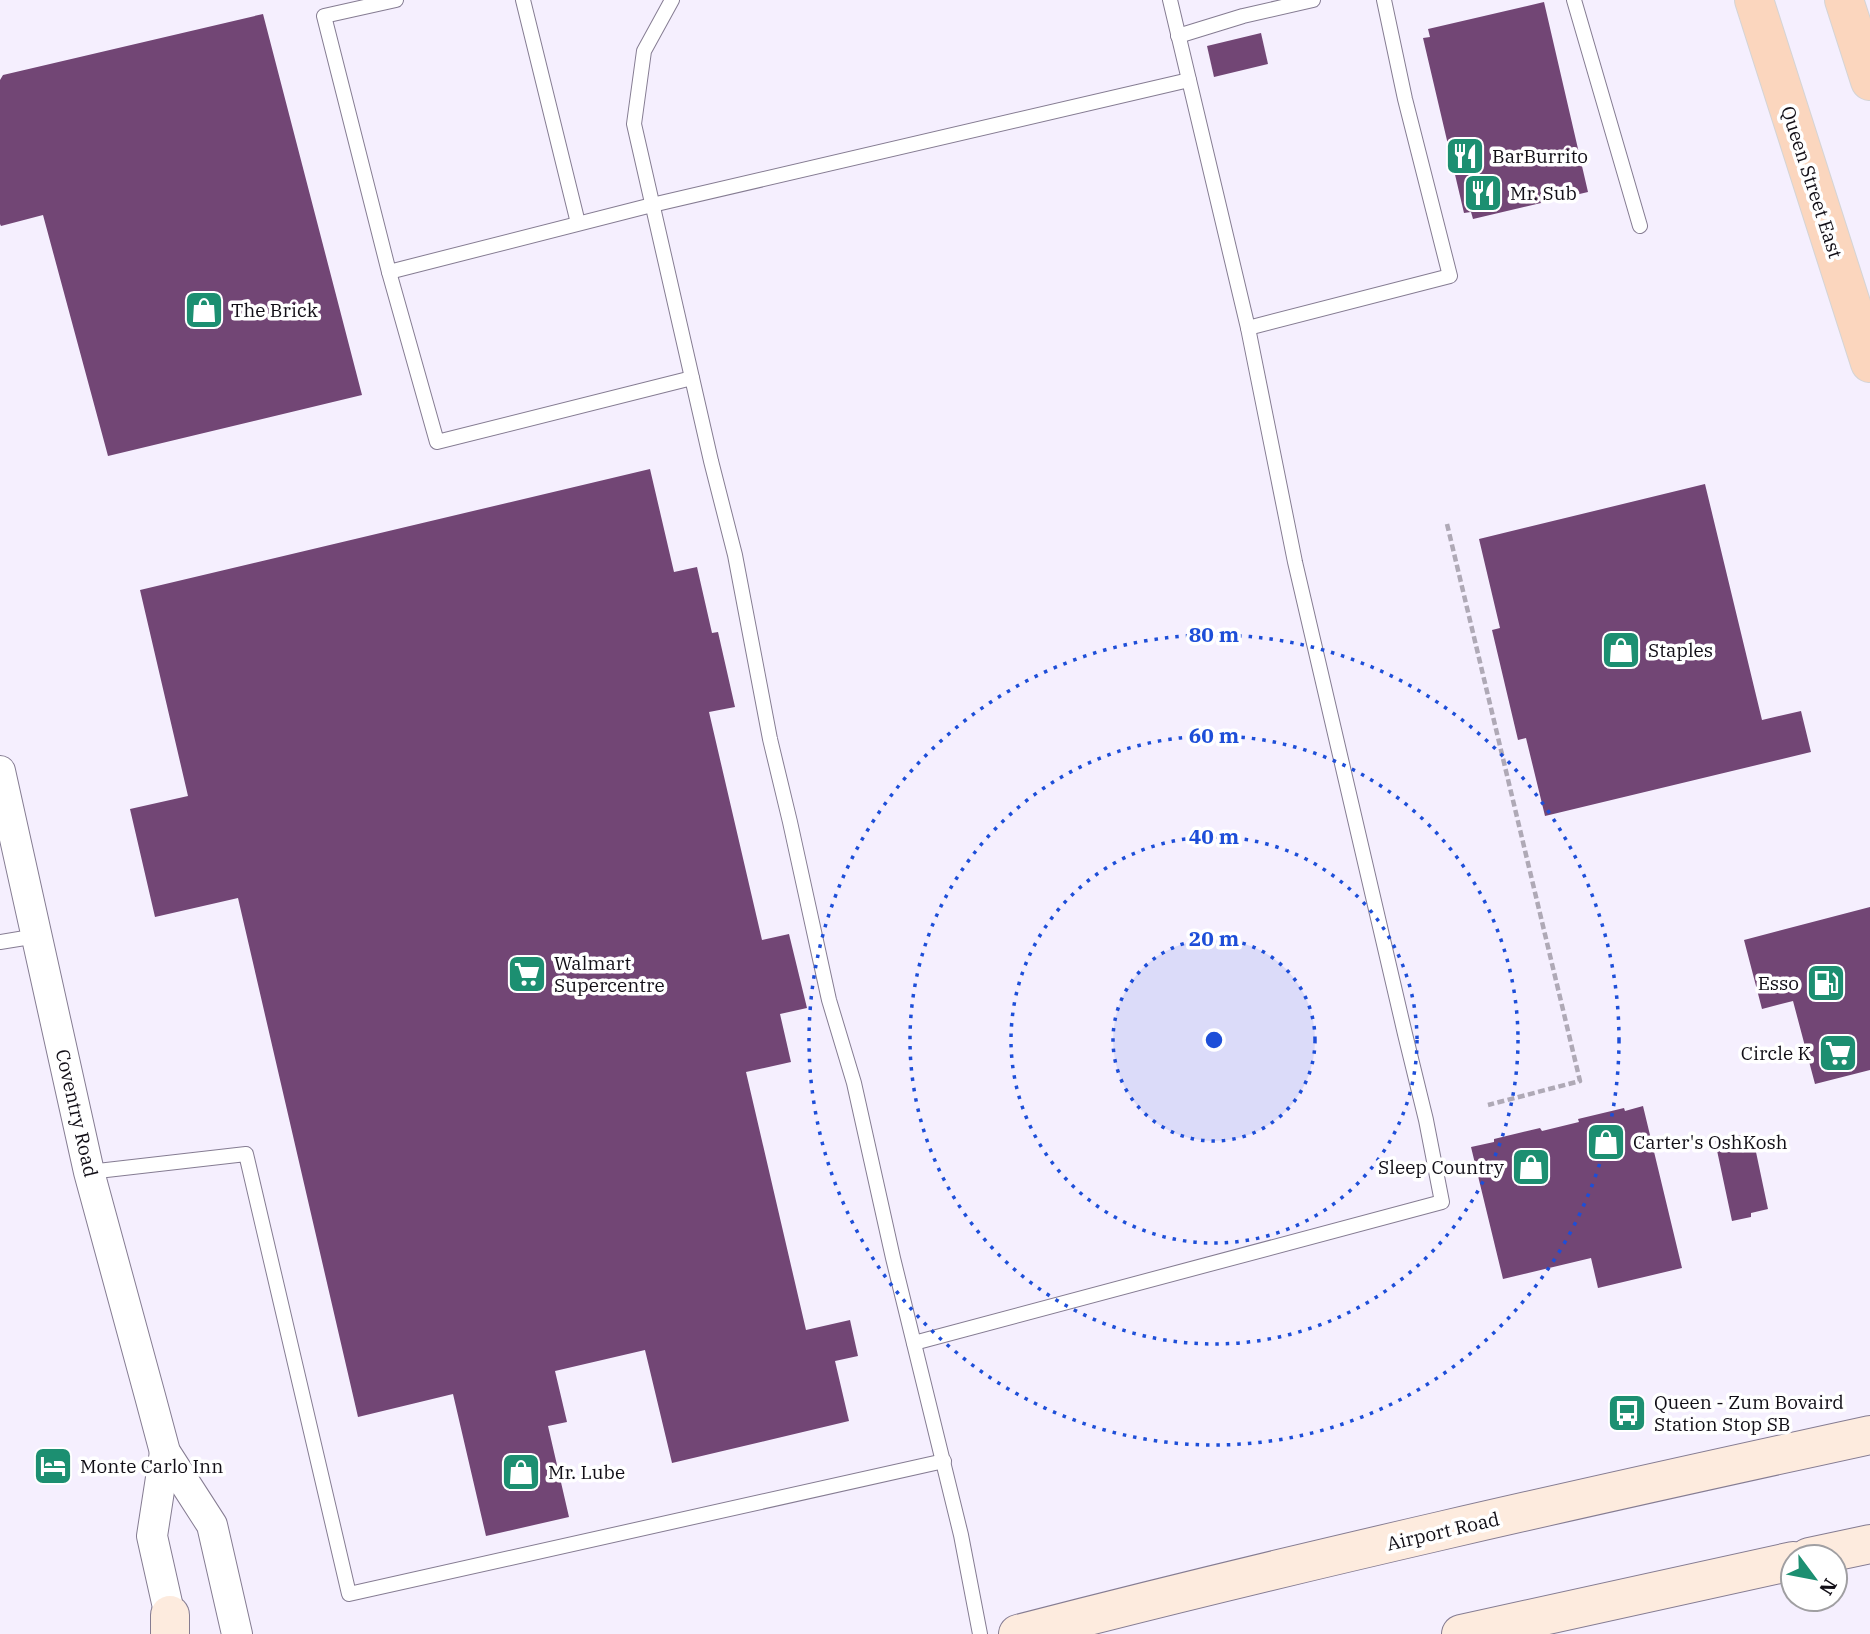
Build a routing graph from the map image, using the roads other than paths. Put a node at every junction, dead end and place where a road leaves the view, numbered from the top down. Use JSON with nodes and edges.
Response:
{"nodes":[{"id":1,"x":396,"y":0,"type":"edge"},
{"id":2,"x":523,"y":0,"type":"edge"},
{"id":3,"x":672,"y":0,"type":"edge"},
{"id":4,"x":1170,"y":0,"type":"edge"},
{"id":5,"x":1314,"y":0,"type":"edge"},
{"id":6,"x":1384,"y":0,"type":"edge"},
{"id":7,"x":1574,"y":0,"type":"edge"},
{"id":8,"x":1754,"y":0,"type":"edge"},
{"id":9,"x":1844,"y":0,"type":"edge"},
{"id":10,"x":1178,"y":36,"type":"junction"},
{"id":11,"x":1189,"y":80,"type":"junction"},
{"id":12,"x":1870,"y":80,"type":"edge"},
{"id":13,"x":652,"y":205,"type":"junction"},
{"id":14,"x":578,"y":223,"type":"junction"},
{"id":15,"x":1640,"y":226,"type":"dead end"},
{"id":16,"x":389,"y":272,"type":"junction"},
{"id":17,"x":1248,"y":328,"type":"junction"},
{"id":18,"x":1870,"y":363,"type":"edge"},
{"id":19,"x":692,"y":378,"type":"junction"},
{"id":20,"x":0,"y":771,"type":"edge"},
{"id":21,"x":37,"y":936,"type":"junction"},
{"id":22,"x":0,"y":942,"type":"edge"},
{"id":23,"x":89,"y":1172,"type":"junction"},
{"id":24,"x":914,"y":1343,"type":"junction"},
{"id":25,"x":1870,"y":1435,"type":"edge"},
{"id":26,"x":165,"y":1452,"type":"junction"},
{"id":27,"x":944,"y":1461,"type":"junction"},
{"id":28,"x":1870,"y":1544,"type":"edge"},
{"id":29,"x":1849,"y":1548,"type":"edge"},
{"id":30,"x":1779,"y":1564,"type":"edge"},
{"id":31,"x":171,"y":1628,"type":"edge"},
{"id":32,"x":237,"y":1634,"type":"edge"},
{"id":33,"x":980,"y":1634,"type":"edge"},
{"id":34,"x":1018,"y":1634,"type":"edge"},
{"id":35,"x":1461,"y":1634,"type":"edge"}],
"edges":[{"from":1,"to":16,"type":"lane"},
{"from":2,"to":14,"type":"lane"},
{"from":3,"to":13,"type":"lane"},
{"from":4,"to":10,"type":"lane"},
{"from":5,"to":10,"type":"lane"},
{"from":6,"to":17,"type":"lane"},
{"from":7,"to":15,"type":"lane"},
{"from":8,"to":18,"type":"main road","name":"Queen Street East"},
{"from":9,"to":12,"type":"main road"},
{"from":10,"to":11,"type":"lane"},
{"from":11,"to":13,"type":"lane"},
{"from":11,"to":17,"type":"lane"},
{"from":13,"to":14,"type":"lane"},
{"from":13,"to":19,"type":"lane"},
{"from":14,"to":16,"type":"lane"},
{"from":16,"to":19,"type":"lane"},
{"from":17,"to":24,"type":"lane"},
{"from":19,"to":24,"type":"lane"},
{"from":20,"to":21,"type":"street","name":"Coventry Road"},
{"from":21,"to":22,"type":"lane"},
{"from":21,"to":23,"type":"street","name":"Coventry Road"},
{"from":23,"to":26,"type":"street","name":"Coventry Road"},
{"from":23,"to":27,"type":"lane"},
{"from":24,"to":27,"type":"lane"},
{"from":25,"to":34,"type":"main road","name":"Airport Road"},
{"from":26,"to":31,"type":"street","name":"Coventry Road"},
{"from":26,"to":32,"type":"street","name":"Coventry Road"},
{"from":27,"to":33,"type":"lane"},
{"from":28,"to":29,"type":"main road"},
{"from":30,"to":35,"type":"main road"}]}
